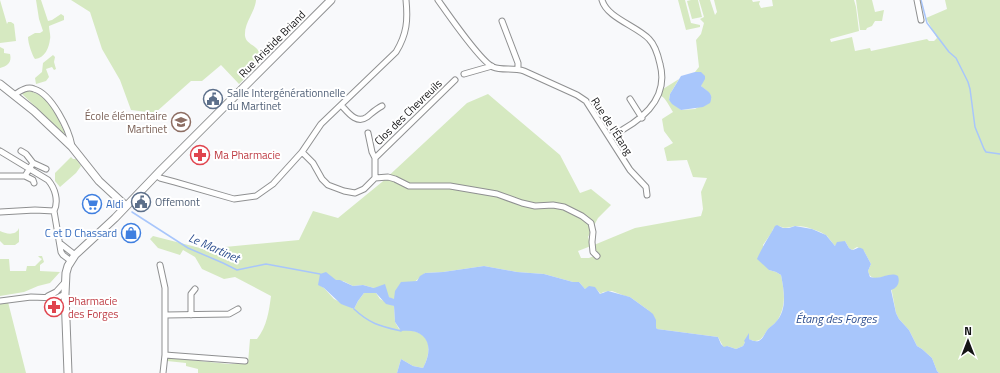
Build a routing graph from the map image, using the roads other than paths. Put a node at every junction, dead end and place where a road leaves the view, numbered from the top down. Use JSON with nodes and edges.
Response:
{"nodes":[{"id":1,"x":332,"y":0,"type":"edge"},
{"id":2,"x":406,"y":0,"type":"edge"},
{"id":3,"x":438,"y":0,"type":"edge"},
{"id":4,"x":602,"y":0,"type":"edge"},
{"id":5,"x":917,"y":0,"type":"edge"},
{"id":6,"x":921,"y":20,"type":"dead end"},
{"id":7,"x":502,"y":21,"type":"dead end"},
{"id":8,"x":492,"y":66,"type":"junction"},
{"id":9,"x":518,"y":69,"type":"junction"},
{"id":10,"x":464,"y":74,"type":"dead end"},
{"id":11,"x":455,"y":80,"type":"dead end"},
{"id":12,"x":0,"y":84,"type":"edge"},
{"id":13,"x":14,"y":95,"type":"junction"},
{"id":14,"x":630,"y":99,"type":"dead end"},
{"id":15,"x":341,"y":105,"type":"junction"},
{"id":16,"x":382,"y":106,"type":"dead end"},
{"id":17,"x":642,"y":118,"type":"junction"},
{"id":18,"x":368,"y":133,"type":"dead end"},
{"id":19,"x":609,"y":137,"type":"junction"},
{"id":20,"x":72,"y":147,"type":"junction"},
{"id":21,"x":0,"y":151,"type":"edge"},
{"id":22,"x":22,"y":151,"type":"dead end"},
{"id":23,"x":302,"y":152,"type":"junction"},
{"id":24,"x":375,"y":158,"type":"junction"},
{"id":25,"x":33,"y":163,"type":"junction"},
{"id":26,"x":29,"y":169,"type":"junction"},
{"id":27,"x":46,"y":169,"type":"dead end"},
{"id":28,"x":156,"y":175,"type":"junction"},
{"id":29,"x":0,"y":176,"type":"edge"},
{"id":30,"x":25,"y":176,"type":"junction"},
{"id":31,"x":375,"y":178,"type":"junction"},
{"id":32,"x":34,"y":183,"type":"dead end"},
{"id":33,"x":647,"y":195,"type":"dead end"},
{"id":34,"x":126,"y":206,"type":"junction"},
{"id":35,"x":0,"y":212,"type":"edge"},
{"id":36,"x":54,"y":212,"type":"junction"},
{"id":37,"x":595,"y":254,"type":"dead end"},
{"id":38,"x":73,"y":258,"type":"junction"},
{"id":39,"x":160,"y":265,"type":"dead end"},
{"id":40,"x":66,"y":281,"type":"junction"},
{"id":41,"x":195,"y":288,"type":"dead end"},
{"id":42,"x":65,"y":294,"type":"junction"},
{"id":43,"x":43,"y":298,"type":"junction"},
{"id":44,"x":0,"y":301,"type":"edge"},
{"id":45,"x":238,"y":309,"type":"dead end"},
{"id":46,"x":166,"y":315,"type":"junction"},
{"id":47,"x":191,"y":315,"type":"junction"},
{"id":48,"x":165,"y":355,"type":"junction"},
{"id":49,"x":245,"y":361,"type":"dead end"},
{"id":50,"x":68,"y":373,"type":"edge"},
{"id":51,"x":163,"y":373,"type":"edge"}],
"edges":[{"from":1,"to":28,"type":"main road","name":"Rue Aristide Briand"},
{"from":2,"to":15,"type":"street"},
{"from":3,"to":8,"type":"street"},
{"from":4,"to":17,"type":"street"},
{"from":5,"to":6,"type":"street"},
{"from":7,"to":9,"type":"street"},
{"from":8,"to":9,"type":"street","name":"Rue de l'Étang"},
{"from":8,"to":10,"type":"street"},
{"from":9,"to":19,"type":"street","name":"Rue de l'Étang"},
{"from":11,"to":24,"type":"street","name":"Clos des Chevreuils"},
{"from":12,"to":13,"type":"main road"},
{"from":13,"to":20,"type":"main road"},
{"from":13,"to":20,"type":"street"},
{"from":14,"to":17,"type":"street"},
{"from":15,"to":16,"type":"street"},
{"from":15,"to":23,"type":"street"},
{"from":17,"to":19,"type":"street"},
{"from":18,"to":24,"type":"street","name":"Clos des Chevreuils"},
{"from":19,"to":33,"type":"street","name":"Rue de l'Étang"},
{"from":20,"to":34,"type":"main road"},
{"from":21,"to":26,"type":"street"},
{"from":22,"to":25,"type":"street"},
{"from":23,"to":28,"type":"street"},
{"from":23,"to":31,"type":"street"},
{"from":24,"to":31,"type":"street","name":"Clos des Chevreuils"},
{"from":25,"to":26,"type":"street"},
{"from":25,"to":27,"type":"street"},
{"from":26,"to":30,"type":"street"},
{"from":26,"to":36,"type":"street"},
{"from":28,"to":34,"type":"main road","name":"Rue Aristide Briand"},
{"from":29,"to":30,"type":"street"},
{"from":30,"to":32,"type":"street"},
{"from":31,"to":37,"type":"street"},
{"from":34,"to":38,"type":"main road","name":"Rue Aristide Briand"},
{"from":35,"to":36,"type":"street"},
{"from":36,"to":38,"type":"street"},
{"from":38,"to":40,"type":"main road"},
{"from":39,"to":46,"type":"street"},
{"from":40,"to":42,"type":"main road"},
{"from":40,"to":43,"type":"street"},
{"from":41,"to":47,"type":"street"},
{"from":42,"to":43,"type":"street"},
{"from":42,"to":50,"type":"main road"},
{"from":43,"to":44,"type":"street"},
{"from":45,"to":47,"type":"street"},
{"from":46,"to":47,"type":"street"},
{"from":46,"to":48,"type":"street"},
{"from":48,"to":49,"type":"street"},
{"from":48,"to":51,"type":"street"}]}
